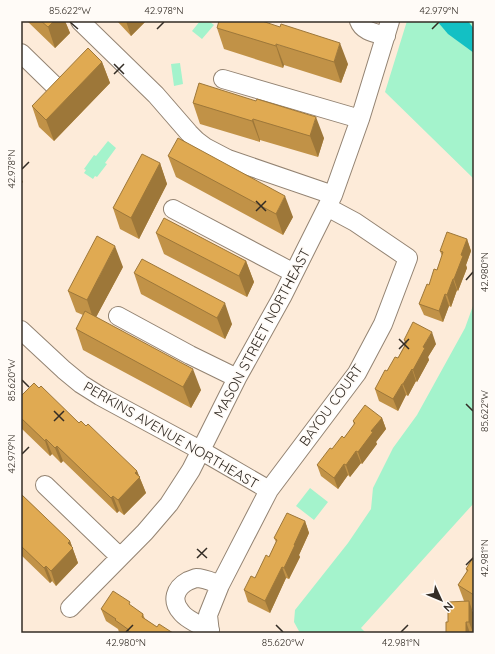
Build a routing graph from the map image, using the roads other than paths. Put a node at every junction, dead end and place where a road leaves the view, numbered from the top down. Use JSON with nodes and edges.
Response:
{"nodes":[{"id":1,"x":80,"y":21,"type":"edge"},
{"id":2,"x":359,"y":21,"type":"edge"},
{"id":3,"x":388,"y":29,"type":"edge"},
{"id":4,"x":21,"y":53,"type":"edge"},
{"id":5,"x":223,"y":79,"type":"dead end"},
{"id":6,"x":59,"y":90,"type":"edge"},
{"id":7,"x":360,"y":119,"type":"junction"},
{"id":8,"x":330,"y":201,"type":"junction"},
{"id":9,"x":172,"y":209,"type":"dead end"},
{"id":10,"x":294,"y":273,"type":"junction"},
{"id":11,"x":118,"y":316,"type":"dead end"},
{"id":12,"x":21,"y":330,"type":"edge"},
{"id":13,"x":237,"y":378,"type":"junction"},
{"id":14,"x":200,"y":450,"type":"junction"},
{"id":15,"x":44,"y":485,"type":"dead end"},
{"id":16,"x":269,"y":490,"type":"junction"},
{"id":17,"x":120,"y":557,"type":"junction"},
{"id":18,"x":220,"y":585,"type":"junction"},
{"id":19,"x":70,"y":608,"type":"dead end"},
{"id":20,"x":210,"y":631,"type":"edge"}],
"edges":[{"from":1,"to":8,"type":"street"},
{"from":2,"to":3,"type":"street"},
{"from":3,"to":7,"type":"street","name":"MASON STREET NORTHEAST"},
{"from":4,"to":6,"type":"street"},
{"from":5,"to":7,"type":"street"},
{"from":7,"to":8,"type":"street","name":"MASON STREET NORTHEAST"},
{"from":8,"to":10,"type":"street","name":"MASON STREET NORTHEAST"},
{"from":8,"to":16,"type":"street","name":"BAYOU COURT"},
{"from":9,"to":10,"type":"street"},
{"from":10,"to":13,"type":"street","name":"MASON STREET NORTHEAST"},
{"from":11,"to":13,"type":"street"},
{"from":12,"to":14,"type":"street","name":"PERKINS AVENUE NORTHEAST"},
{"from":13,"to":14,"type":"street","name":"MASON STREET NORTHEAST"},
{"from":14,"to":16,"type":"street","name":"PERKINS AVENUE NORTHEAST"},
{"from":14,"to":17,"type":"street","name":"MASON STREET NORTHEAST"},
{"from":15,"to":17,"type":"street"},
{"from":16,"to":18,"type":"street","name":"BAYOU COURT"},
{"from":17,"to":19,"type":"street","name":"MASON STREET NORTHEAST"},
{"from":18,"to":20,"type":"street","name":"BAYOU COURT"},
{"from":18,"to":20,"type":"street"}]}
